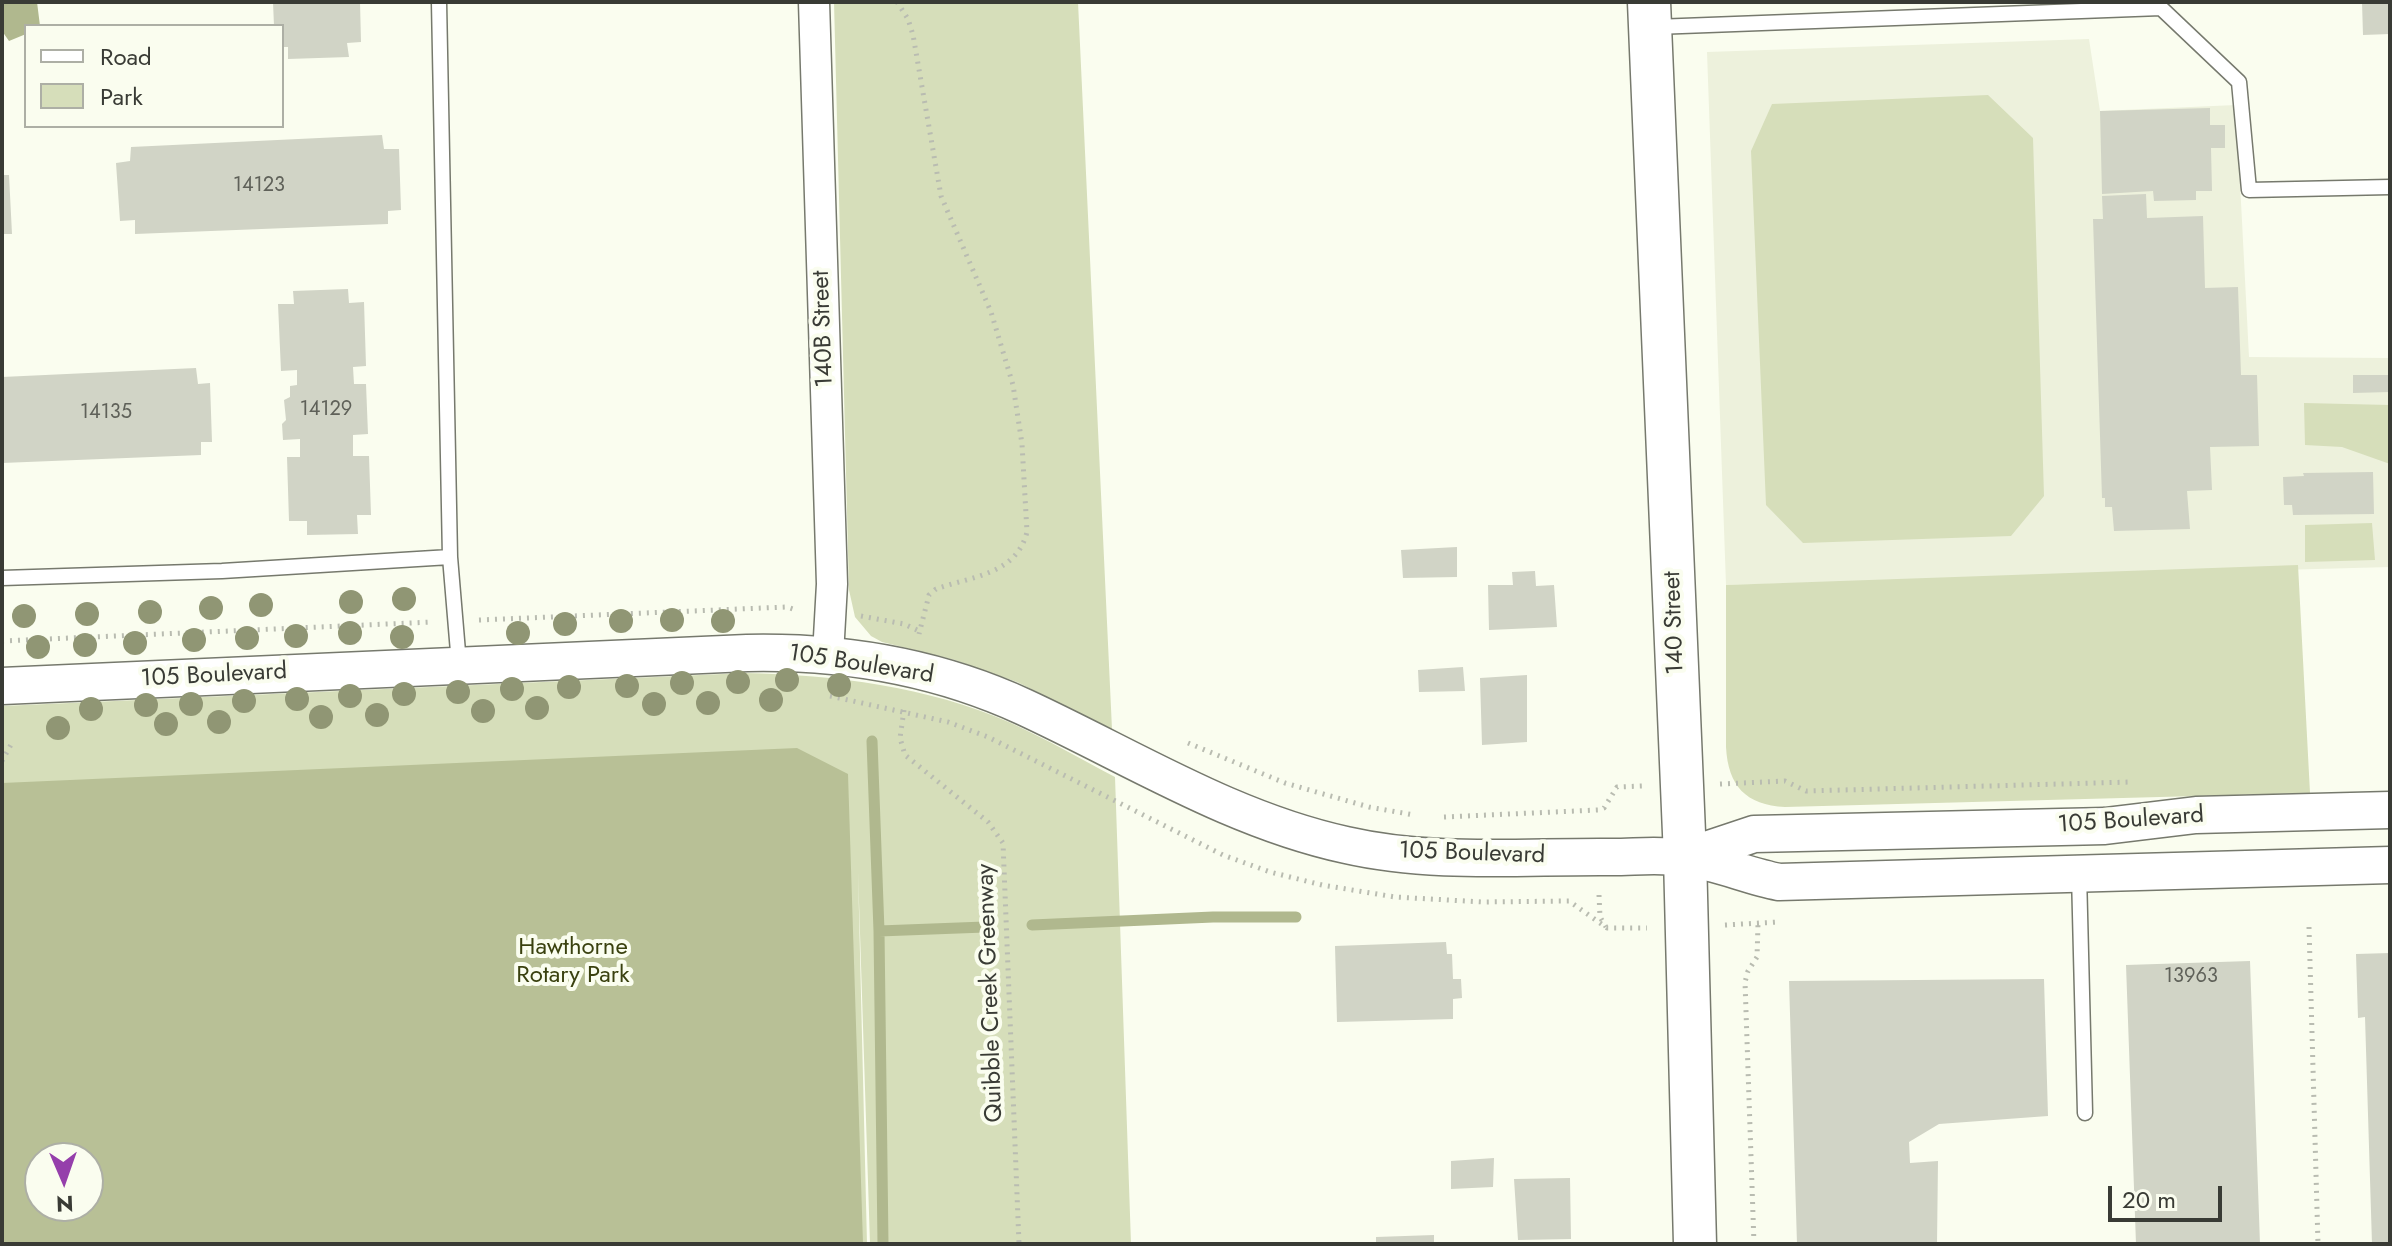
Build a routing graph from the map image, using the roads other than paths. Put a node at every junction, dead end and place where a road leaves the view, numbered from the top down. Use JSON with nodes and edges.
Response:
{"nodes":[{"id":1,"x":439,"y":2,"type":"edge"},
{"id":2,"x":814,"y":2,"type":"edge"},
{"id":3,"x":1650,"y":15,"type":"edge"},
{"id":4,"x":2390,"y":187,"type":"edge"},
{"id":5,"x":450,"y":557,"type":"junction"},
{"id":6,"x":2,"y":578,"type":"edge"},
{"id":7,"x":828,"y":655,"type":"junction"},
{"id":8,"x":459,"y":664,"type":"junction"},
{"id":9,"x":2,"y":686,"type":"edge"},
{"id":10,"x":2390,"y":810,"type":"edge"},
{"id":11,"x":1685,"y":857,"type":"junction"},
{"id":12,"x":2390,"y":865,"type":"edge"},
{"id":13,"x":2079,"y":874,"type":"junction"},
{"id":14,"x":2085,"y":1113,"type":"dead end"},
{"id":15,"x":1695,"y":1244,"type":"edge"}],
"edges":[{"from":1,"to":5,"type":"lane"},
{"from":2,"to":7,"type":"street","name":"140B Street"},
{"from":3,"to":4,"type":"lane"},
{"from":3,"to":11,"type":"main road","name":"140 Street"},
{"from":5,"to":6,"type":"lane"},
{"from":5,"to":8,"type":"lane"},
{"from":7,"to":8,"type":"street","name":"105 Boulevard"},
{"from":7,"to":11,"type":"street","name":"105 Boulevard"},
{"from":8,"to":9,"type":"street","name":"105 Boulevard"},
{"from":10,"to":11,"type":"street","name":"105 Boulevard"},
{"from":11,"to":13,"type":"street","name":"105 Boulevard"},
{"from":11,"to":15,"type":"main road","name":"140 Street"},
{"from":12,"to":13,"type":"street","name":"105 Boulevard"},
{"from":13,"to":14,"type":"lane"}]}
